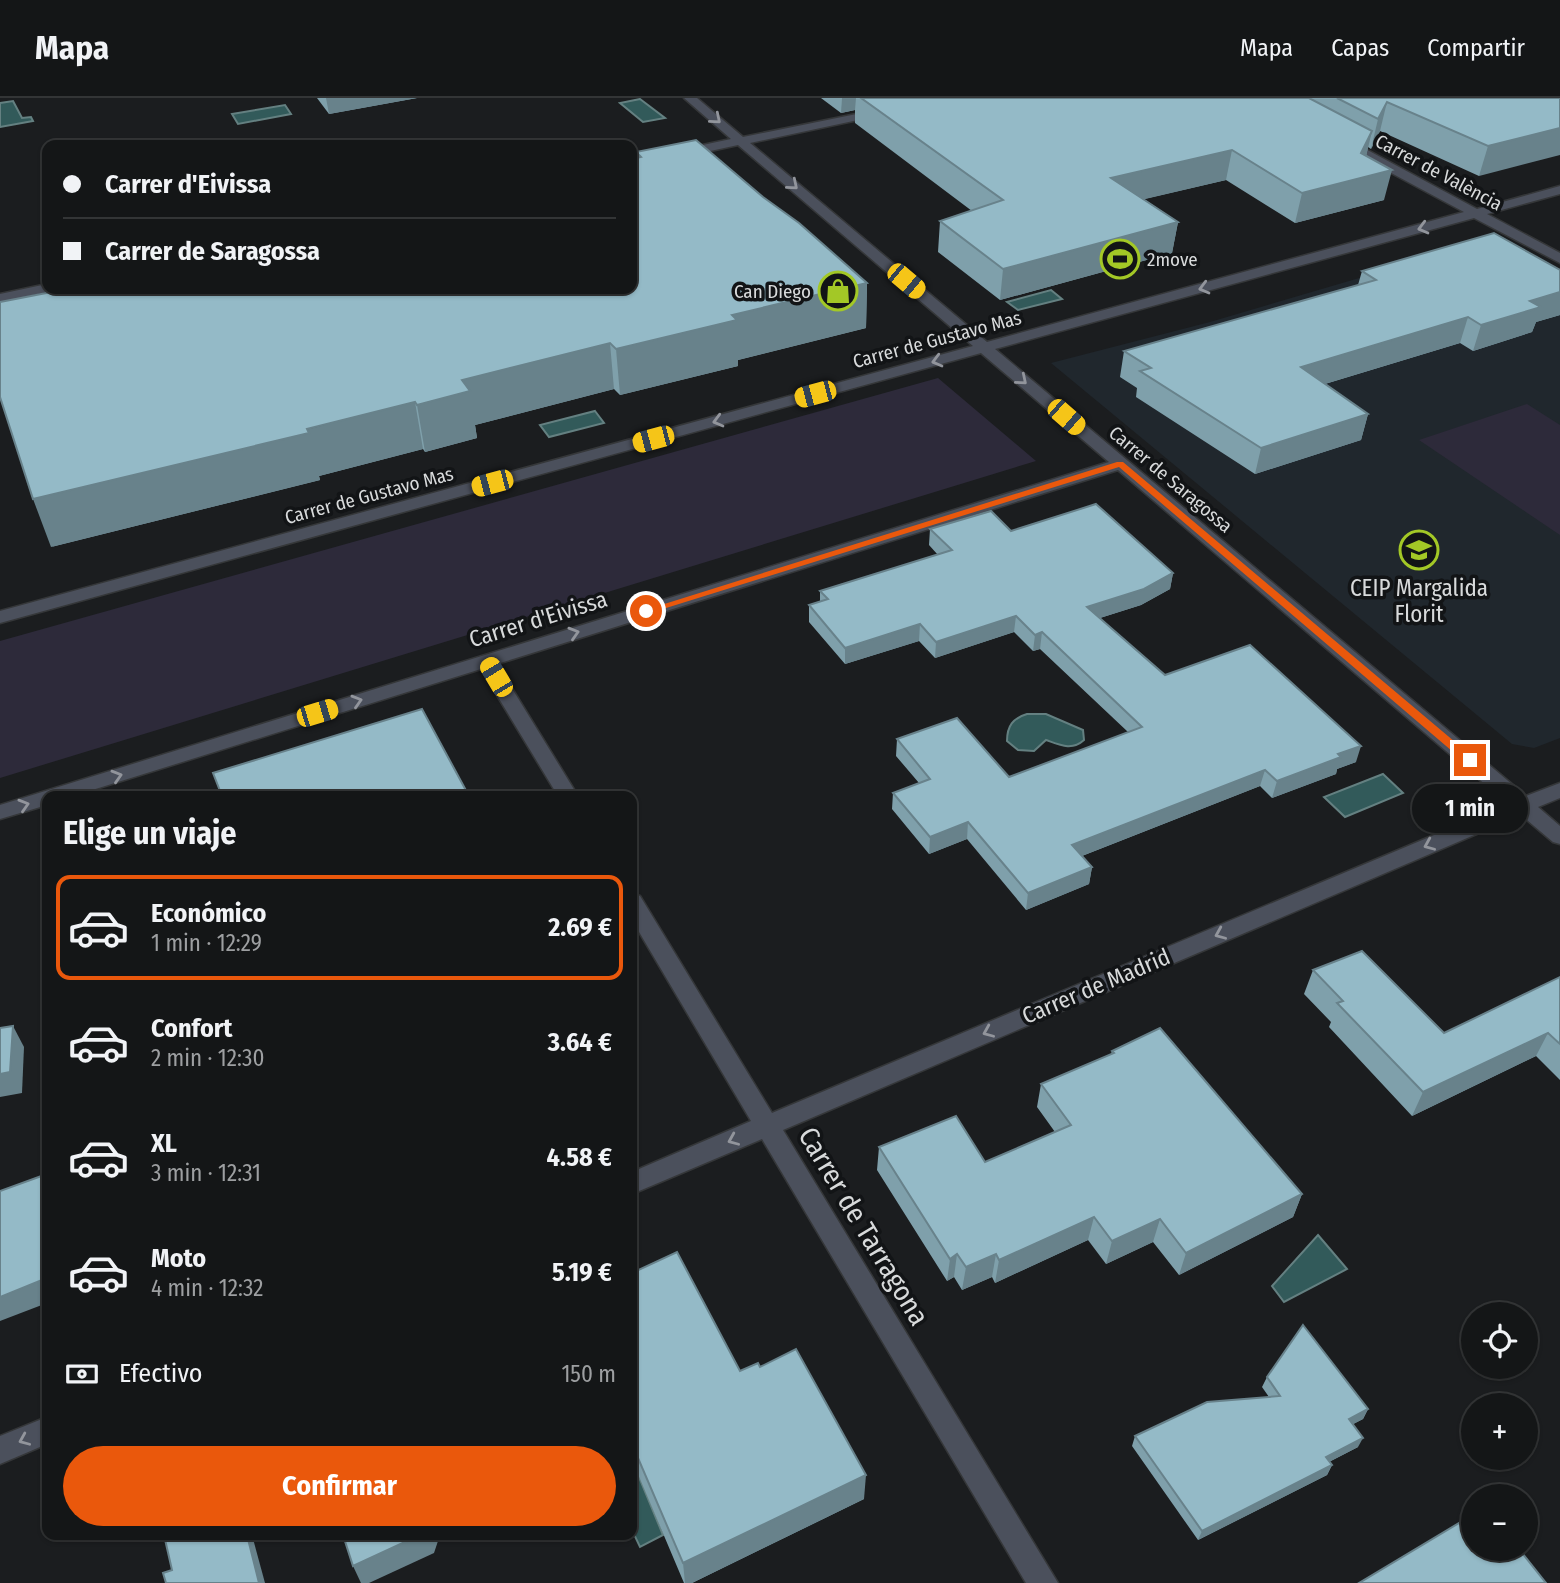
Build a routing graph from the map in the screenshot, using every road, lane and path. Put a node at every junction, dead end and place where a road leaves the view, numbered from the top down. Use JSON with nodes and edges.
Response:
{"nodes":[{"id":1,"x":690,"y":98,"type":"edge"},
{"id":2,"x":889,"y":109,"type":"edge"},
{"id":3,"x":1333,"y":136,"type":"edge"},
{"id":4,"x":741,"y":141,"type":"junction"},
{"id":5,"x":637,"y":163,"type":"edge"},
{"id":6,"x":1560,"y":190,"type":"edge"},
{"id":7,"x":1476,"y":214,"type":"junction"},
{"id":8,"x":1560,"y":259,"type":"edge"},
{"id":9,"x":42,"y":289,"type":"edge"},
{"id":10,"x":0,"y":298,"type":"edge"},
{"id":11,"x":985,"y":348,"type":"junction"},
{"id":12,"x":1120,"y":464,"type":"junction"},
{"id":13,"x":0,"y":617,"type":"edge"},
{"id":14,"x":486,"y":661,"type":"junction"},
{"id":15,"x":1560,"y":790,"type":"edge"},
{"id":16,"x":68,"y":791,"type":"edge"},
{"id":17,"x":565,"y":791,"type":"edge"},
{"id":18,"x":42,"y":799,"type":"edge"},
{"id":19,"x":1523,"y":806,"type":"junction"},
{"id":20,"x":0,"y":812,"type":"edge"},
{"id":21,"x":1560,"y":837,"type":"edge"},
{"id":22,"x":637,"y":910,"type":"edge"},
{"id":23,"x":767,"y":1126,"type":"junction"},
{"id":24,"x":637,"y":1181,"type":"edge"},
{"id":25,"x":42,"y":1432,"type":"edge"},
{"id":26,"x":0,"y":1450,"type":"edge"},
{"id":27,"x":1043,"y":1583,"type":"edge"}],
"edges":[{"from":1,"to":4,"type":"street","name":"Carrer de Saragossa","one_way":true},
{"from":2,"to":4,"type":"street"},
{"from":3,"to":7,"type":"street","name":"Carrer de València"},
{"from":4,"to":5,"type":"street"},
{"from":4,"to":11,"type":"street","name":"Carrer de Saragossa","one_way":true},
{"from":6,"to":7,"type":"street","name":"Carrer de Gustavo Mas"},
{"from":7,"to":8,"type":"street","name":"Carrer de València"},
{"from":7,"to":11,"type":"street","name":"Carrer de Gustavo Mas","one_way":true},
{"from":9,"to":10,"type":"street"},
{"from":11,"to":12,"type":"street","name":"Carrer de Saragossa","one_way":true},
{"from":11,"to":13,"type":"street","name":"Carrer de Gustavo Mas","one_way":true},
{"from":14,"to":12,"type":"street","name":"Carrer d'Eivissa","one_way":true},
{"from":12,"to":19,"type":"street","name":"Carrer de Saragossa"},
{"from":16,"to":14,"type":"street","name":"Carrer d'Eivissa","one_way":true},
{"from":14,"to":17,"type":"street"},
{"from":15,"to":19,"type":"street","name":"Carrer de Madrid"},
{"from":20,"to":18,"type":"street","name":"Carrer d'Eivissa","one_way":true},
{"from":19,"to":21,"type":"street","name":"Carrer de Saragossa"},
{"from":19,"to":23,"type":"street","name":"Carrer de Madrid","one_way":true},
{"from":22,"to":23,"type":"street","name":"Carrer de Tarragona"},
{"from":23,"to":24,"type":"street","name":"Carrer de Madrid","one_way":true},
{"from":23,"to":27,"type":"street","name":"Carrer de Tarragona"},
{"from":25,"to":26,"type":"street","one_way":true}]}
